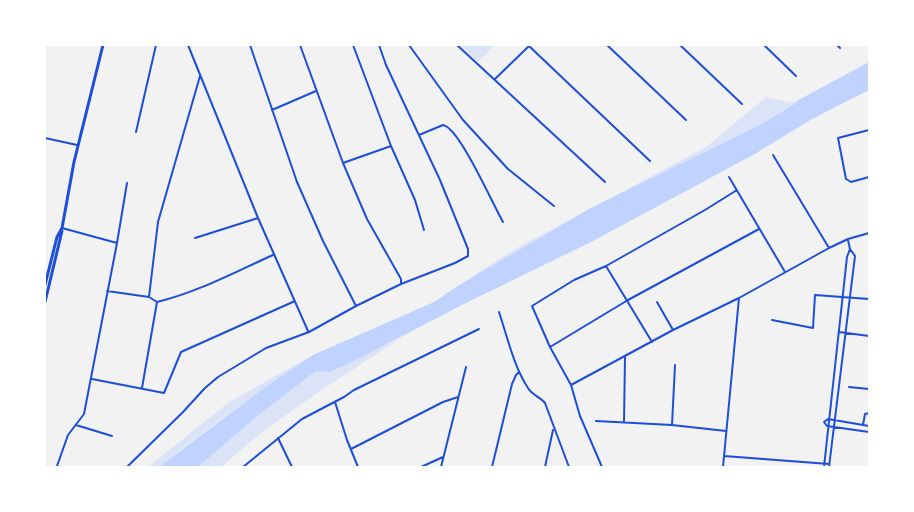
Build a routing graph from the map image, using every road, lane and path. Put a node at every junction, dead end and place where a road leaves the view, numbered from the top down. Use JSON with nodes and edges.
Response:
{"nodes":[{"id":1,"x":104,"y":45,"type":"edge"},
{"id":2,"x":156,"y":45,"type":"edge"},
{"id":3,"x":188,"y":45,"type":"edge"},
{"id":4,"x":250,"y":45,"type":"edge"},
{"id":5,"x":300,"y":45,"type":"edge"},
{"id":6,"x":353,"y":45,"type":"edge"},
{"id":7,"x":380,"y":45,"type":"edge"},
{"id":8,"x":409,"y":45,"type":"edge"},
{"id":9,"x":457,"y":45,"type":"edge"},
{"id":10,"x":530,"y":45,"type":"edge"},
{"id":11,"x":607,"y":45,"type":"edge"},
{"id":12,"x":680,"y":45,"type":"edge"},
{"id":13,"x":764,"y":45,"type":"edge"},
{"id":14,"x":837,"y":45,"type":"edge"},
{"id":15,"x":840,"y":48,"type":"dead end"},
{"id":16,"x":200,"y":76,"type":"junction"},
{"id":17,"x":796,"y":76,"type":"dead end"},
{"id":18,"x":495,"y":79,"type":"junction"},
{"id":19,"x":317,"y":91,"type":"junction"},
{"id":20,"x":742,"y":104,"type":"dead end"},
{"id":21,"x":272,"y":110,"type":"junction"},
{"id":22,"x":686,"y":120,"type":"dead end"},
{"id":23,"x":869,"y":130,"type":"edge"},
{"id":24,"x":136,"y":132,"type":"dead end"},
{"id":25,"x":419,"y":135,"type":"junction"},
{"id":26,"x":45,"y":138,"type":"edge"},
{"id":27,"x":79,"y":146,"type":"junction"},
{"id":28,"x":391,"y":146,"type":"junction"},
{"id":29,"x":773,"y":155,"type":"dead end"},
{"id":30,"x":650,"y":161,"type":"dead end"},
{"id":31,"x":343,"y":163,"type":"junction"},
{"id":32,"x":730,"y":176,"type":"dead end"},
{"id":33,"x":869,"y":177,"type":"edge"},
{"id":34,"x":605,"y":182,"type":"dead end"},
{"id":35,"x":127,"y":183,"type":"dead end"},
{"id":36,"x":737,"y":190,"type":"junction"},
{"id":37,"x":554,"y":206,"type":"dead end"},
{"id":38,"x":258,"y":218,"type":"junction"},
{"id":39,"x":503,"y":222,"type":"dead end"},
{"id":40,"x":62,"y":228,"type":"junction"},
{"id":41,"x":759,"y":229,"type":"junction"},
{"id":42,"x":424,"y":230,"type":"dead end"},
{"id":43,"x":869,"y":233,"type":"edge"},
{"id":44,"x":195,"y":238,"type":"dead end"},
{"id":45,"x":848,"y":239,"type":"junction"},
{"id":46,"x":117,"y":243,"type":"junction"},
{"id":47,"x":829,"y":248,"type":"junction"},
{"id":48,"x":850,"y":248,"type":"junction"},
{"id":49,"x":274,"y":254,"type":"junction"},
{"id":50,"x":606,"y":266,"type":"junction"},
{"id":51,"x":785,"y":272,"type":"junction"},
{"id":52,"x":401,"y":284,"type":"junction"},
{"id":53,"x":45,"y":285,"type":"edge"},
{"id":54,"x":107,"y":291,"type":"junction"},
{"id":55,"x":843,"y":296,"type":"junction"},
{"id":56,"x":149,"y":297,"type":"junction"},
{"id":57,"x":850,"y":297,"type":"junction"},
{"id":58,"x":738,"y":298,"type":"junction"},
{"id":59,"x":869,"y":299,"type":"edge"},
{"id":60,"x":628,"y":300,"type":"junction"},
{"id":61,"x":294,"y":301,"type":"junction"},
{"id":62,"x":45,"y":302,"type":"edge"},
{"id":63,"x":157,"y":302,"type":"junction"},
{"id":64,"x":658,"y":302,"type":"dead end"},
{"id":65,"x":356,"y":306,"type":"junction"},
{"id":66,"x":499,"y":312,"type":"dead end"},
{"id":67,"x":772,"y":320,"type":"dead end"},
{"id":68,"x":479,"y":329,"type":"dead end"},
{"id":69,"x":673,"y":330,"type":"junction"},
{"id":70,"x":308,"y":332,"type":"junction"},
{"id":71,"x":839,"y":332,"type":"junction"},
{"id":72,"x":844,"y":332,"type":"junction"},
{"id":73,"x":869,"y":336,"type":"edge"},
{"id":74,"x":652,"y":342,"type":"junction"},
{"id":75,"x":550,"y":347,"type":"junction"},
{"id":76,"x":624,"y":357,"type":"junction"},
{"id":77,"x":675,"y":365,"type":"dead end"},
{"id":78,"x":466,"y":367,"type":"dead end"},
{"id":79,"x":519,"y":372,"type":"junction"},
{"id":80,"x":92,"y":379,"type":"junction"},
{"id":81,"x":571,"y":385,"type":"junction"},
{"id":82,"x":849,"y":387,"type":"dead end"},
{"id":83,"x":142,"y":388,"type":"junction"},
{"id":84,"x":869,"y":389,"type":"edge"},
{"id":85,"x":458,"y":397,"type":"junction"},
{"id":86,"x":335,"y":402,"type":"junction"},
{"id":87,"x":869,"y":413,"type":"edge"},
{"id":88,"x":828,"y":419,"type":"junction"},
{"id":89,"x":834,"y":420,"type":"junction"},
{"id":90,"x":596,"y":422,"type":"dead end"},
{"id":91,"x":624,"y":422,"type":"junction"},
{"id":92,"x":76,"y":425,"type":"junction"},
{"id":93,"x":672,"y":425,"type":"junction"},
{"id":94,"x":863,"y":425,"type":"junction"},
{"id":95,"x":827,"y":426,"type":"junction"},
{"id":96,"x":833,"y":426,"type":"junction"},
{"id":97,"x":869,"y":426,"type":"edge"},
{"id":98,"x":554,"y":429,"type":"junction"},
{"id":99,"x":726,"y":431,"type":"junction"},
{"id":100,"x":869,"y":432,"type":"edge"},
{"id":101,"x":112,"y":436,"type":"dead end"},
{"id":102,"x":278,"y":438,"type":"junction"},
{"id":103,"x":351,"y":449,"type":"junction"},
{"id":104,"x":724,"y":456,"type":"junction"},
{"id":105,"x":443,"y":457,"type":"junction"},
{"id":106,"x":824,"y":463,"type":"junction"},
{"id":107,"x":829,"y":465,"type":"edge"},
{"id":108,"x":57,"y":466,"type":"dead end"},
{"id":109,"x":127,"y":467,"type":"edge"},
{"id":110,"x":243,"y":467,"type":"edge"},
{"id":111,"x":292,"y":467,"type":"edge"},
{"id":112,"x":358,"y":467,"type":"edge"},
{"id":113,"x":421,"y":467,"type":"edge"},
{"id":114,"x":441,"y":467,"type":"edge"},
{"id":115,"x":492,"y":467,"type":"edge"},
{"id":116,"x":545,"y":467,"type":"edge"},
{"id":117,"x":569,"y":467,"type":"edge"},
{"id":118,"x":602,"y":467,"type":"edge"},
{"id":119,"x":723,"y":467,"type":"edge"},
{"id":120,"x":824,"y":467,"type":"edge"}],
"edges":[{"from":1,"to":27,"type":"main road"},
{"from":2,"to":24,"type":"street"},
{"from":3,"to":16,"type":"street"},
{"from":4,"to":21,"type":"street"},
{"from":5,"to":19,"type":"street"},
{"from":6,"to":28,"type":"street"},
{"from":7,"to":25,"type":"street"},
{"from":8,"to":37,"type":"street"},
{"from":9,"to":18,"type":"street"},
{"from":10,"to":18,"type":"street"},
{"from":10,"to":30,"type":"street"},
{"from":11,"to":22,"type":"street"},
{"from":12,"to":20,"type":"street"},
{"from":13,"to":17,"type":"street"},
{"from":14,"to":15,"type":"street"},
{"from":16,"to":38,"type":"street"},
{"from":16,"to":56,"type":"street"},
{"from":18,"to":34,"type":"street"},
{"from":19,"to":21,"type":"street"},
{"from":19,"to":31,"type":"street"},
{"from":21,"to":65,"type":"street"},
{"from":23,"to":33,"type":"street"},
{"from":25,"to":39,"type":"street"},
{"from":25,"to":52,"type":"street"},
{"from":26,"to":27,"type":"street"},
{"from":27,"to":40,"type":"main road"},
{"from":28,"to":31,"type":"street"},
{"from":28,"to":42,"type":"street"},
{"from":29,"to":47,"type":"street"},
{"from":31,"to":52,"type":"street"},
{"from":32,"to":36,"type":"street"},
{"from":35,"to":46,"type":"street"},
{"from":36,"to":41,"type":"street"},
{"from":36,"to":50,"type":"street"},
{"from":38,"to":44,"type":"street"},
{"from":38,"to":49,"type":"street"},
{"from":40,"to":46,"type":"street"},
{"from":40,"to":53,"type":"main road"},
{"from":40,"to":62,"type":"main road"},
{"from":41,"to":51,"type":"street"},
{"from":41,"to":60,"type":"street"},
{"from":43,"to":45,"type":"street"},
{"from":45,"to":47,"type":"street"},
{"from":45,"to":48,"type":"street"},
{"from":46,"to":54,"type":"street"},
{"from":47,"to":51,"type":"street"},
{"from":48,"to":55,"type":"street"},
{"from":48,"to":57,"type":"street"},
{"from":49,"to":61,"type":"street"},
{"from":49,"to":63,"type":"street"},
{"from":50,"to":60,"type":"street"},
{"from":50,"to":75,"type":"street"},
{"from":51,"to":58,"type":"street"},
{"from":52,"to":65,"type":"street"},
{"from":54,"to":56,"type":"street"},
{"from":54,"to":80,"type":"street"},
{"from":55,"to":57,"type":"street"},
{"from":55,"to":67,"type":"street"},
{"from":55,"to":71,"type":"street"},
{"from":56,"to":63,"type":"street"},
{"from":57,"to":59,"type":"street"},
{"from":57,"to":72,"type":"street"},
{"from":58,"to":69,"type":"street"},
{"from":58,"to":99,"type":"street"},
{"from":60,"to":74,"type":"street"},
{"from":60,"to":75,"type":"street"},
{"from":61,"to":70,"type":"street"},
{"from":61,"to":83,"type":"street"},
{"from":63,"to":83,"type":"street"},
{"from":64,"to":69,"type":"street"},
{"from":65,"to":70,"type":"street"},
{"from":66,"to":79,"type":"street"},
{"from":68,"to":86,"type":"street"},
{"from":69,"to":74,"type":"street"},
{"from":70,"to":109,"type":"street"},
{"from":71,"to":72,"type":"street"},
{"from":71,"to":88,"type":"street"},
{"from":72,"to":73,"type":"street"},
{"from":72,"to":89,"type":"street"},
{"from":74,"to":76,"type":"street"},
{"from":75,"to":81,"type":"street"},
{"from":76,"to":81,"type":"street"},
{"from":76,"to":91,"type":"street"},
{"from":77,"to":93,"type":"street"},
{"from":78,"to":85,"type":"street"},
{"from":79,"to":98,"type":"street"},
{"from":79,"to":115,"type":"street"},
{"from":80,"to":83,"type":"street"},
{"from":80,"to":92,"type":"street"},
{"from":81,"to":118,"type":"street"},
{"from":82,"to":84,"type":"street"},
{"from":85,"to":103,"type":"street"},
{"from":85,"to":105,"type":"street"},
{"from":86,"to":102,"type":"street"},
{"from":86,"to":103,"type":"street"},
{"from":87,"to":94,"type":"street"},
{"from":88,"to":89,"type":"street"},
{"from":88,"to":95,"type":"street"},
{"from":89,"to":94,"type":"street"},
{"from":89,"to":96,"type":"street"},
{"from":90,"to":91,"type":"street"},
{"from":91,"to":93,"type":"street"},
{"from":92,"to":101,"type":"street"},
{"from":92,"to":108,"type":"street"},
{"from":93,"to":99,"type":"street"},
{"from":94,"to":97,"type":"street"},
{"from":95,"to":96,"type":"street"},
{"from":95,"to":106,"type":"street"},
{"from":96,"to":100,"type":"street"},
{"from":96,"to":107,"type":"street"},
{"from":98,"to":116,"type":"street"},
{"from":98,"to":117,"type":"street"},
{"from":99,"to":104,"type":"street"},
{"from":102,"to":110,"type":"street"},
{"from":102,"to":111,"type":"street"},
{"from":103,"to":112,"type":"street"},
{"from":104,"to":106,"type":"street"},
{"from":104,"to":119,"type":"street"},
{"from":105,"to":113,"type":"street"},
{"from":105,"to":114,"type":"street"},
{"from":106,"to":107,"type":"street"},
{"from":106,"to":120,"type":"street"}]}
